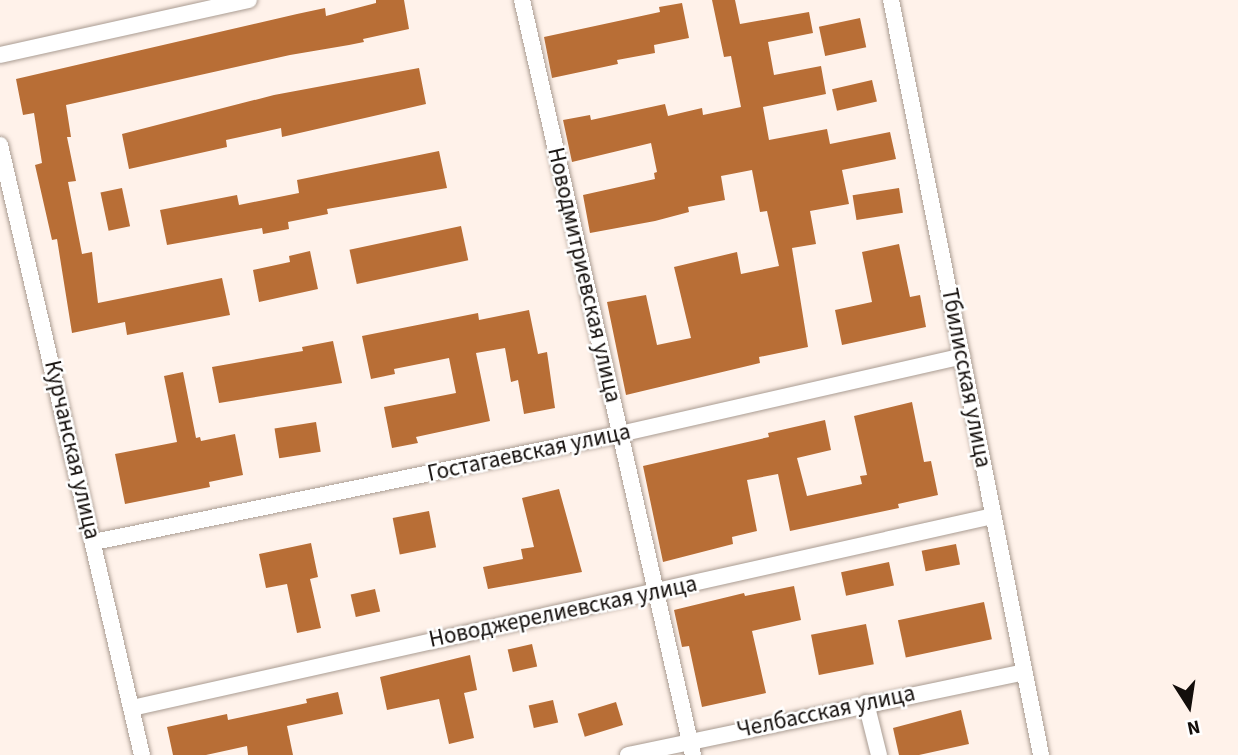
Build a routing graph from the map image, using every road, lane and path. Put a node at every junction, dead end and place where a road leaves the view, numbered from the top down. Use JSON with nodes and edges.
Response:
{"nodes":[{"id":1,"x":249,"y":0,"type":"edge"},
{"id":2,"x":523,"y":0,"type":"edge"},
{"id":3,"x":891,"y":0,"type":"edge"},
{"id":4,"x":0,"y":55,"type":"edge"},
{"id":5,"x":0,"y":145,"type":"edge"},
{"id":6,"x":962,"y":356,"type":"junction"},
{"id":7,"x":620,"y":434,"type":"junction"},
{"id":8,"x":993,"y":516,"type":"junction"},
{"id":9,"x":94,"y":542,"type":"junction"},
{"id":10,"x":656,"y":592,"type":"junction"},
{"id":11,"x":1024,"y":672,"type":"junction"},
{"id":12,"x":866,"y":703,"type":"junction"},
{"id":13,"x":132,"y":708,"type":"junction"},
{"id":14,"x":691,"y":748,"type":"edge"},
{"id":15,"x":142,"y":755,"type":"edge"},
{"id":16,"x":628,"y":755,"type":"edge"},
{"id":17,"x":879,"y":755,"type":"edge"},
{"id":18,"x":1041,"y":755,"type":"edge"}],
"edges":[{"from":1,"to":4,"type":"street"},
{"from":2,"to":7,"type":"street","name":"Новодмитриевская улица"},
{"from":3,"to":6,"type":"street","name":"Тбилисская улица"},
{"from":5,"to":9,"type":"street","name":"Курчанская улица"},
{"from":6,"to":7,"type":"street","name":"Гостагаевская улица"},
{"from":6,"to":8,"type":"street","name":"Тбилисская улица"},
{"from":7,"to":9,"type":"street","name":"Гостагаевская улица"},
{"from":7,"to":10,"type":"street","name":"Новодмитриевская улица"},
{"from":8,"to":10,"type":"street","name":"Новоджерелиевская улица"},
{"from":8,"to":11,"type":"street","name":"Тбилисская улица"},
{"from":9,"to":13,"type":"street","name":"Курчанская улица"},
{"from":10,"to":13,"type":"street","name":"Новоджерелиевская улица"},
{"from":10,"to":14,"type":"street","name":"Новодмитриевская улица"},
{"from":11,"to":12,"type":"street","name":"Челбасская улица"},
{"from":11,"to":18,"type":"street","name":"Тбилисская улица"},
{"from":12,"to":14,"type":"street","name":"Челбасская улица"},
{"from":12,"to":17,"type":"street"},
{"from":13,"to":15,"type":"street","name":"Курчанская улица"},
{"from":14,"to":16,"type":"street","name":"Челбасская улица"}]}
